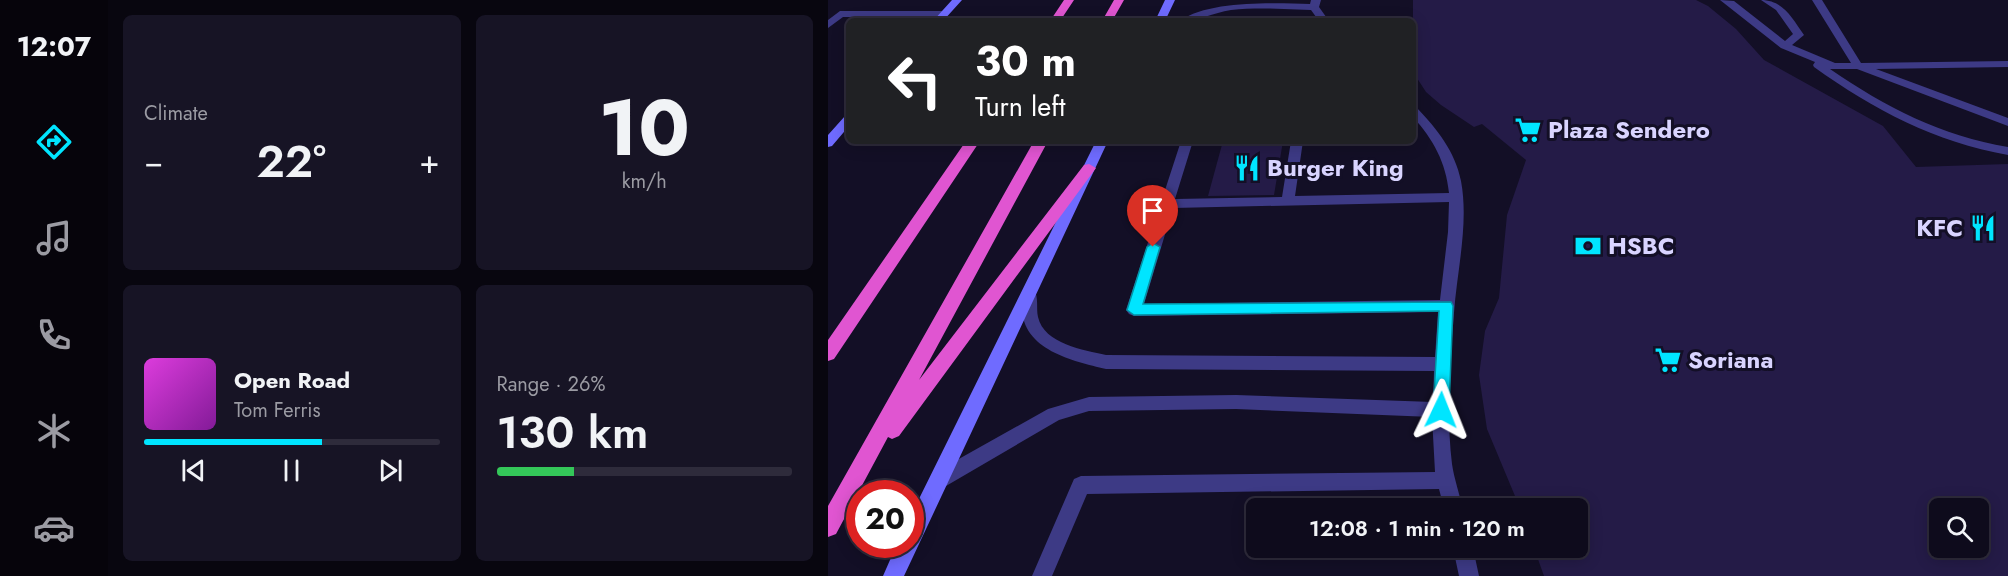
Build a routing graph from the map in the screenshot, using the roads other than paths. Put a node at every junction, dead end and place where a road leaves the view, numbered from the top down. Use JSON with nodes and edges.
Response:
{"nodes":[{"id":1,"x":957,"y":0,"type":"edge"},
{"id":2,"x":1069,"y":0,"type":"edge"},
{"id":3,"x":1119,"y":0,"type":"edge"},
{"id":4,"x":1170,"y":0,"type":"edge"},
{"id":5,"x":1725,"y":0,"type":"edge"},
{"id":6,"x":1766,"y":0,"type":"edge"},
{"id":7,"x":1817,"y":0,"type":"edge"},
{"id":8,"x":1315,"y":3,"type":"edge"},
{"id":9,"x":938,"y":16,"type":"edge"},
{"id":10,"x":1057,"y":18,"type":"edge"},
{"id":11,"x":1109,"y":18,"type":"edge"},
{"id":12,"x":1161,"y":18,"type":"edge"},
{"id":13,"x":1190,"y":18,"type":"edge"},
{"id":14,"x":1322,"y":18,"type":"edge"},
{"id":15,"x":828,"y":25,"type":"edge"},
{"id":16,"x":1785,"y":46,"type":"junction"},
{"id":17,"x":1801,"y":52,"type":"junction"},
{"id":18,"x":2008,"y":64,"type":"edge"},
{"id":19,"x":1857,"y":66,"type":"junction"},
{"id":20,"x":1416,"y":113,"type":"edge"},
{"id":21,"x":846,"y":122,"type":"edge"},
{"id":22,"x":2008,"y":122,"type":"edge"},
{"id":23,"x":828,"y":143,"type":"edge"},
{"id":24,"x":971,"y":144,"type":"edge"},
{"id":25,"x":1039,"y":144,"type":"edge"},
{"id":26,"x":1101,"y":144,"type":"edge"},
{"id":27,"x":1186,"y":144,"type":"edge"},
{"id":28,"x":1296,"y":144,"type":"edge"},
{"id":29,"x":2008,"y":151,"type":"edge"},
{"id":30,"x":1089,"y":168,"type":"junction"},
{"id":31,"x":1456,"y":197,"type":"junction"},
{"id":32,"x":1287,"y":201,"type":"junction"},
{"id":33,"x":1166,"y":204,"type":"junction"},
{"id":34,"x":1029,"y":293,"type":"junction"},
{"id":35,"x":1446,"y":306,"type":"junction"},
{"id":36,"x":828,"y":354,"type":"edge"},
{"id":37,"x":1443,"y":364,"type":"junction"},
{"id":38,"x":1441,"y":410,"type":"junction"},
{"id":39,"x":857,"y":476,"type":"junction"},
{"id":40,"x":939,"y":480,"type":"junction"},
{"id":41,"x":1446,"y":480,"type":"junction"},
{"id":42,"x":1450,"y":498,"type":"edge"},
{"id":43,"x":924,"y":511,"type":"edge"},
{"id":44,"x":828,"y":527,"type":"edge"},
{"id":45,"x":901,"y":558,"type":"edge"},
{"id":46,"x":1464,"y":558,"type":"edge"},
{"id":47,"x":893,"y":576,"type":"edge"},
{"id":48,"x":1042,"y":576,"type":"edge"},
{"id":49,"x":1469,"y":576,"type":"edge"}],
"edges":[{"from":1,"to":9,"type":"main road"},
{"from":2,"to":10,"type":"highway"},
{"from":3,"to":11,"type":"highway"},
{"from":4,"to":12,"type":"main road"},
{"from":5,"to":16,"type":"lane"},
{"from":6,"to":16,"type":"lane"},
{"from":7,"to":19,"type":"lane"},
{"from":8,"to":13,"type":"lane"},
{"from":8,"to":14,"type":"lane"},
{"from":9,"to":15,"type":"lane"},
{"from":16,"to":17,"type":"lane"},
{"from":17,"to":19,"type":"lane"},
{"from":17,"to":29,"type":"lane"},
{"from":18,"to":19,"type":"lane"},
{"from":19,"to":22,"type":"lane"},
{"from":20,"to":31,"type":"lane"},
{"from":21,"to":23,"type":"main road"},
{"from":24,"to":36,"type":"highway"},
{"from":25,"to":39,"type":"highway"},
{"from":26,"to":30,"type":"main road"},
{"from":27,"to":33,"type":"lane"},
{"from":28,"to":32,"type":"lane"},
{"from":30,"to":34,"type":"main road"},
{"from":30,"to":39,"type":"highway"},
{"from":31,"to":32,"type":"lane"},
{"from":31,"to":35,"type":"lane"},
{"from":32,"to":33,"type":"lane"},
{"from":33,"to":35,"type":"lane"},
{"from":34,"to":37,"type":"lane"},
{"from":34,"to":40,"type":"main road"},
{"from":35,"to":37,"type":"lane"},
{"from":37,"to":38,"type":"lane"},
{"from":38,"to":40,"type":"lane"},
{"from":38,"to":41,"type":"lane"},
{"from":39,"to":44,"type":"highway"},
{"from":40,"to":43,"type":"main road"},
{"from":41,"to":42,"type":"lane"},
{"from":41,"to":48,"type":"lane"},
{"from":45,"to":47,"type":"main road"},
{"from":46,"to":49,"type":"lane"}]}
